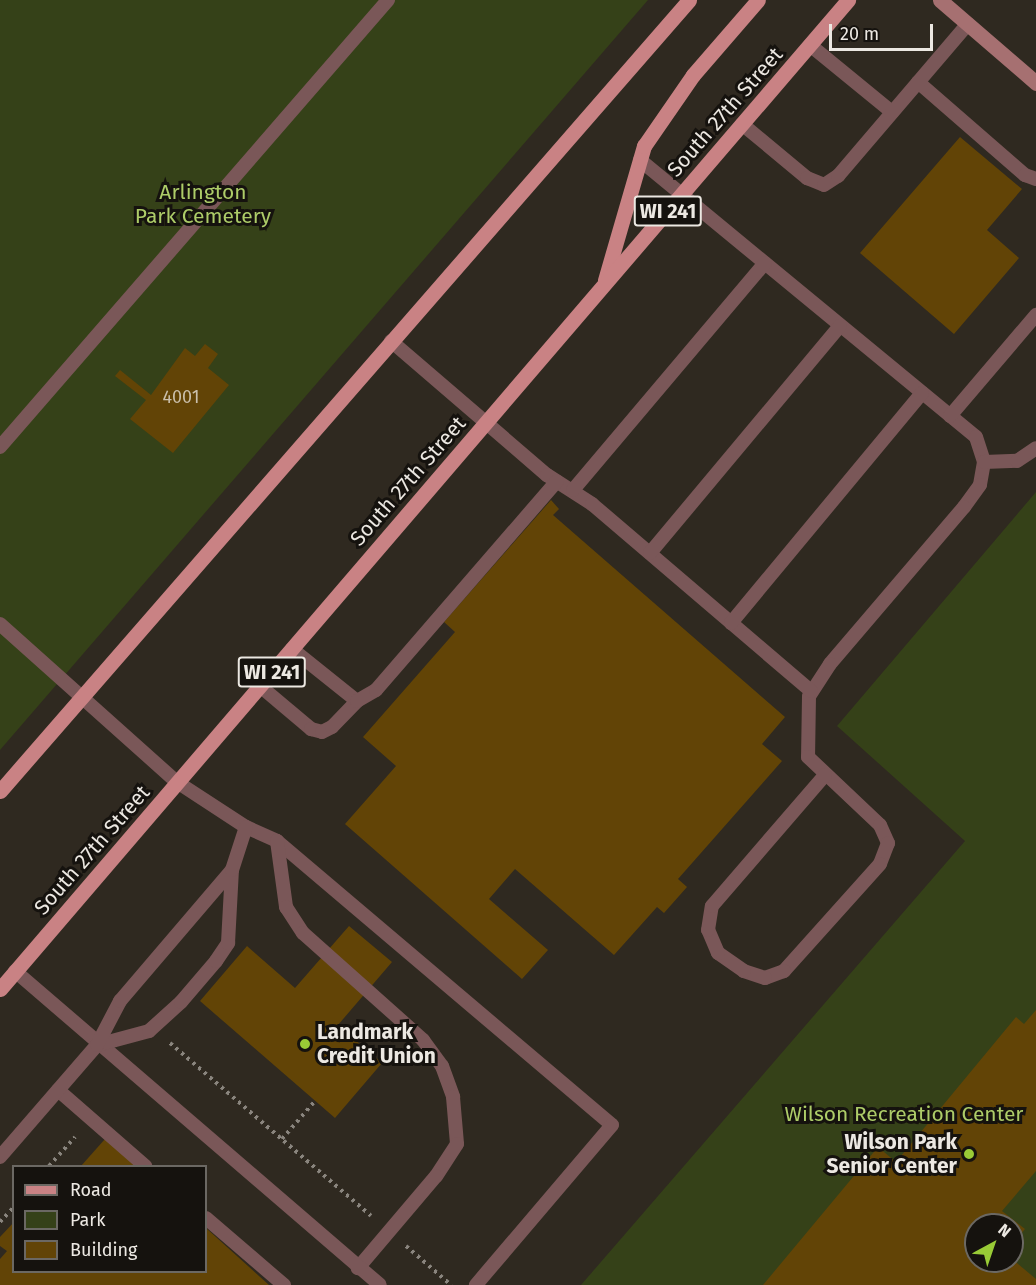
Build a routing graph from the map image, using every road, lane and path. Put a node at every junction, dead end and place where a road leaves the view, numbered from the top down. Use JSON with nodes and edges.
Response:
{"nodes":[{"id":1,"x":388,"y":0,"type":"edge"},
{"id":2,"x":689,"y":0,"type":"edge"},
{"id":3,"x":758,"y":0,"type":"edge"},
{"id":4,"x":848,"y":0,"type":"edge"},
{"id":5,"x":940,"y":0,"type":"edge"},
{"id":6,"x":968,"y":24,"type":"junction"},
{"id":7,"x":810,"y":45,"type":"junction"},
{"id":8,"x":918,"y":82,"type":"junction"},
{"id":9,"x":1036,"y":83,"type":"edge"},
{"id":10,"x":892,"y":112,"type":"junction"},
{"id":11,"x":742,"y":124,"type":"junction"},
{"id":12,"x":640,"y":160,"type":"junction"},
{"id":13,"x":1036,"y":179,"type":"edge"},
{"id":14,"x":682,"y":194,"type":"junction"},
{"id":15,"x":765,"y":263,"type":"junction"},
{"id":16,"x":604,"y":285,"type":"junction"},
{"id":17,"x":1036,"y":315,"type":"edge"},
{"id":18,"x":840,"y":326,"type":"junction"},
{"id":19,"x":391,"y":341,"type":"junction"},
{"id":20,"x":922,"y":393,"type":"junction"},
{"id":21,"x":950,"y":416,"type":"junction"},
{"id":22,"x":487,"y":421,"type":"junction"},
{"id":23,"x":0,"y":447,"type":"edge"},
{"id":24,"x":1036,"y":448,"type":"edge"},
{"id":25,"x":984,"y":462,"type":"junction"},
{"id":26,"x":557,"y":481,"type":"junction"},
{"id":27,"x":573,"y":490,"type":"junction"},
{"id":28,"x":650,"y":553,"type":"junction"},
{"id":29,"x":731,"y":623,"type":"junction"},
{"id":30,"x":0,"y":624,"type":"edge"},
{"id":31,"x":292,"y":649,"type":"junction"},
{"id":32,"x":260,"y":686,"type":"junction"},
{"id":33,"x":811,"y":691,"type":"junction"},
{"id":34,"x":82,"y":695,"type":"junction"},
{"id":35,"x":357,"y":701,"type":"junction"},
{"id":36,"x":825,"y":775,"type":"junction"},
{"id":37,"x":177,"y":782,"type":"junction"},
{"id":38,"x":0,"y":791,"type":"edge"},
{"id":39,"x":246,"y":827,"type":"junction"},
{"id":40,"x":277,"y":841,"type":"junction"},
{"id":41,"x":232,"y":870,"type":"junction"},
{"id":42,"x":15,"y":971,"type":"junction"},
{"id":43,"x":0,"y":989,"type":"edge"},
{"id":44,"x":169,"y":1042,"type":"dead end"},
{"id":45,"x":97,"y":1045,"type":"junction"},
{"id":46,"x":58,"y":1090,"type":"junction"},
{"id":47,"x":315,"y":1101,"type":"dead end"},
{"id":48,"x":103,"y":1130,"type":"junction"},
{"id":49,"x":282,"y":1139,"type":"junction"},
{"id":50,"x":0,"y":1157,"type":"edge"},
{"id":51,"x":51,"y":1165,"type":"edge"},
{"id":52,"x":143,"y":1165,"type":"edge"},
{"id":53,"x":12,"y":1209,"type":"edge"},
{"id":54,"x":369,"y":1213,"type":"dead end"},
{"id":55,"x":207,"y":1219,"type":"edge"},
{"id":56,"x":0,"y":1222,"type":"edge"},
{"id":57,"x":358,"y":1268,"type":"junction"},
{"id":58,"x":284,"y":1285,"type":"edge"},
{"id":59,"x":380,"y":1285,"type":"edge"},
{"id":60,"x":476,"y":1285,"type":"edge"}],
"edges":[{"from":1,"to":23,"type":"lane"},
{"from":2,"to":19,"type":"main road"},
{"from":3,"to":12,"type":"main road"},
{"from":4,"to":7,"type":"main road","name":"South 27th Street","number":"WI 241"},
{"from":5,"to":6,"type":"main road"},
{"from":6,"to":8,"type":"lane"},
{"from":6,"to":9,"type":"main road"},
{"from":7,"to":10,"type":"lane"},
{"from":7,"to":11,"type":"main road","name":"South 27th Street","number":"WI 241"},
{"from":8,"to":10,"type":"lane"},
{"from":8,"to":13,"type":"lane"},
{"from":10,"to":11,"type":"lane"},
{"from":11,"to":14,"type":"main road","name":"South 27th Street","number":"WI 241"},
{"from":12,"to":14,"type":"lane"},
{"from":12,"to":16,"type":"main road"},
{"from":14,"to":15,"type":"lane"},
{"from":14,"to":16,"type":"main road","name":"South 27th Street","number":"WI 241"},
{"from":15,"to":18,"type":"lane"},
{"from":15,"to":27,"type":"lane"},
{"from":16,"to":22,"type":"main road","name":"South 27th Street","number":"WI 241"},
{"from":17,"to":21,"type":"lane"},
{"from":18,"to":20,"type":"lane"},
{"from":18,"to":28,"type":"lane"},
{"from":19,"to":22,"type":"lane"},
{"from":19,"to":34,"type":"main road"},
{"from":20,"to":21,"type":"lane"},
{"from":20,"to":29,"type":"lane"},
{"from":21,"to":25,"type":"lane"},
{"from":22,"to":26,"type":"lane"},
{"from":22,"to":31,"type":"main road","name":"South 27th Street","number":"WI 241"},
{"from":24,"to":25,"type":"lane"},
{"from":25,"to":33,"type":"lane"},
{"from":26,"to":27,"type":"lane"},
{"from":26,"to":35,"type":"lane"},
{"from":27,"to":28,"type":"lane"},
{"from":28,"to":29,"type":"lane"},
{"from":29,"to":33,"type":"lane"},
{"from":30,"to":34,"type":"lane"},
{"from":31,"to":32,"type":"main road","name":"South 27th Street","number":"WI 241"},
{"from":31,"to":35,"type":"lane"},
{"from":32,"to":35,"type":"lane"},
{"from":32,"to":37,"type":"main road","name":"South 27th Street","number":"WI 241"},
{"from":33,"to":36,"type":"lane"},
{"from":34,"to":37,"type":"lane"},
{"from":34,"to":38,"type":"main road"},
{"from":36,"to":36,"type":"lane"},
{"from":37,"to":39,"type":"lane"},
{"from":37,"to":42,"type":"main road","name":"South 27th Street","number":"WI 241"},
{"from":39,"to":40,"type":"lane"},
{"from":39,"to":41,"type":"lane"},
{"from":40,"to":57,"type":"lane"},
{"from":40,"to":60,"type":"lane"},
{"from":41,"to":45,"type":"lane"},
{"from":41,"to":45,"type":"lane"},
{"from":42,"to":43,"type":"main road","name":"South 27th Street","number":"WI 241"},
{"from":42,"to":45,"type":"lane"},
{"from":44,"to":49,"type":"path"},
{"from":45,"to":46,"type":"lane"},
{"from":45,"to":57,"type":"lane"},
{"from":46,"to":48,"type":"lane"},
{"from":46,"to":50,"type":"lane"},
{"from":47,"to":49,"type":"path"},
{"from":48,"to":51,"type":"path"},
{"from":48,"to":52,"type":"lane"},
{"from":49,"to":54,"type":"path"},
{"from":53,"to":56,"type":"path"},
{"from":55,"to":58,"type":"lane"},
{"from":57,"to":59,"type":"lane"}]}
